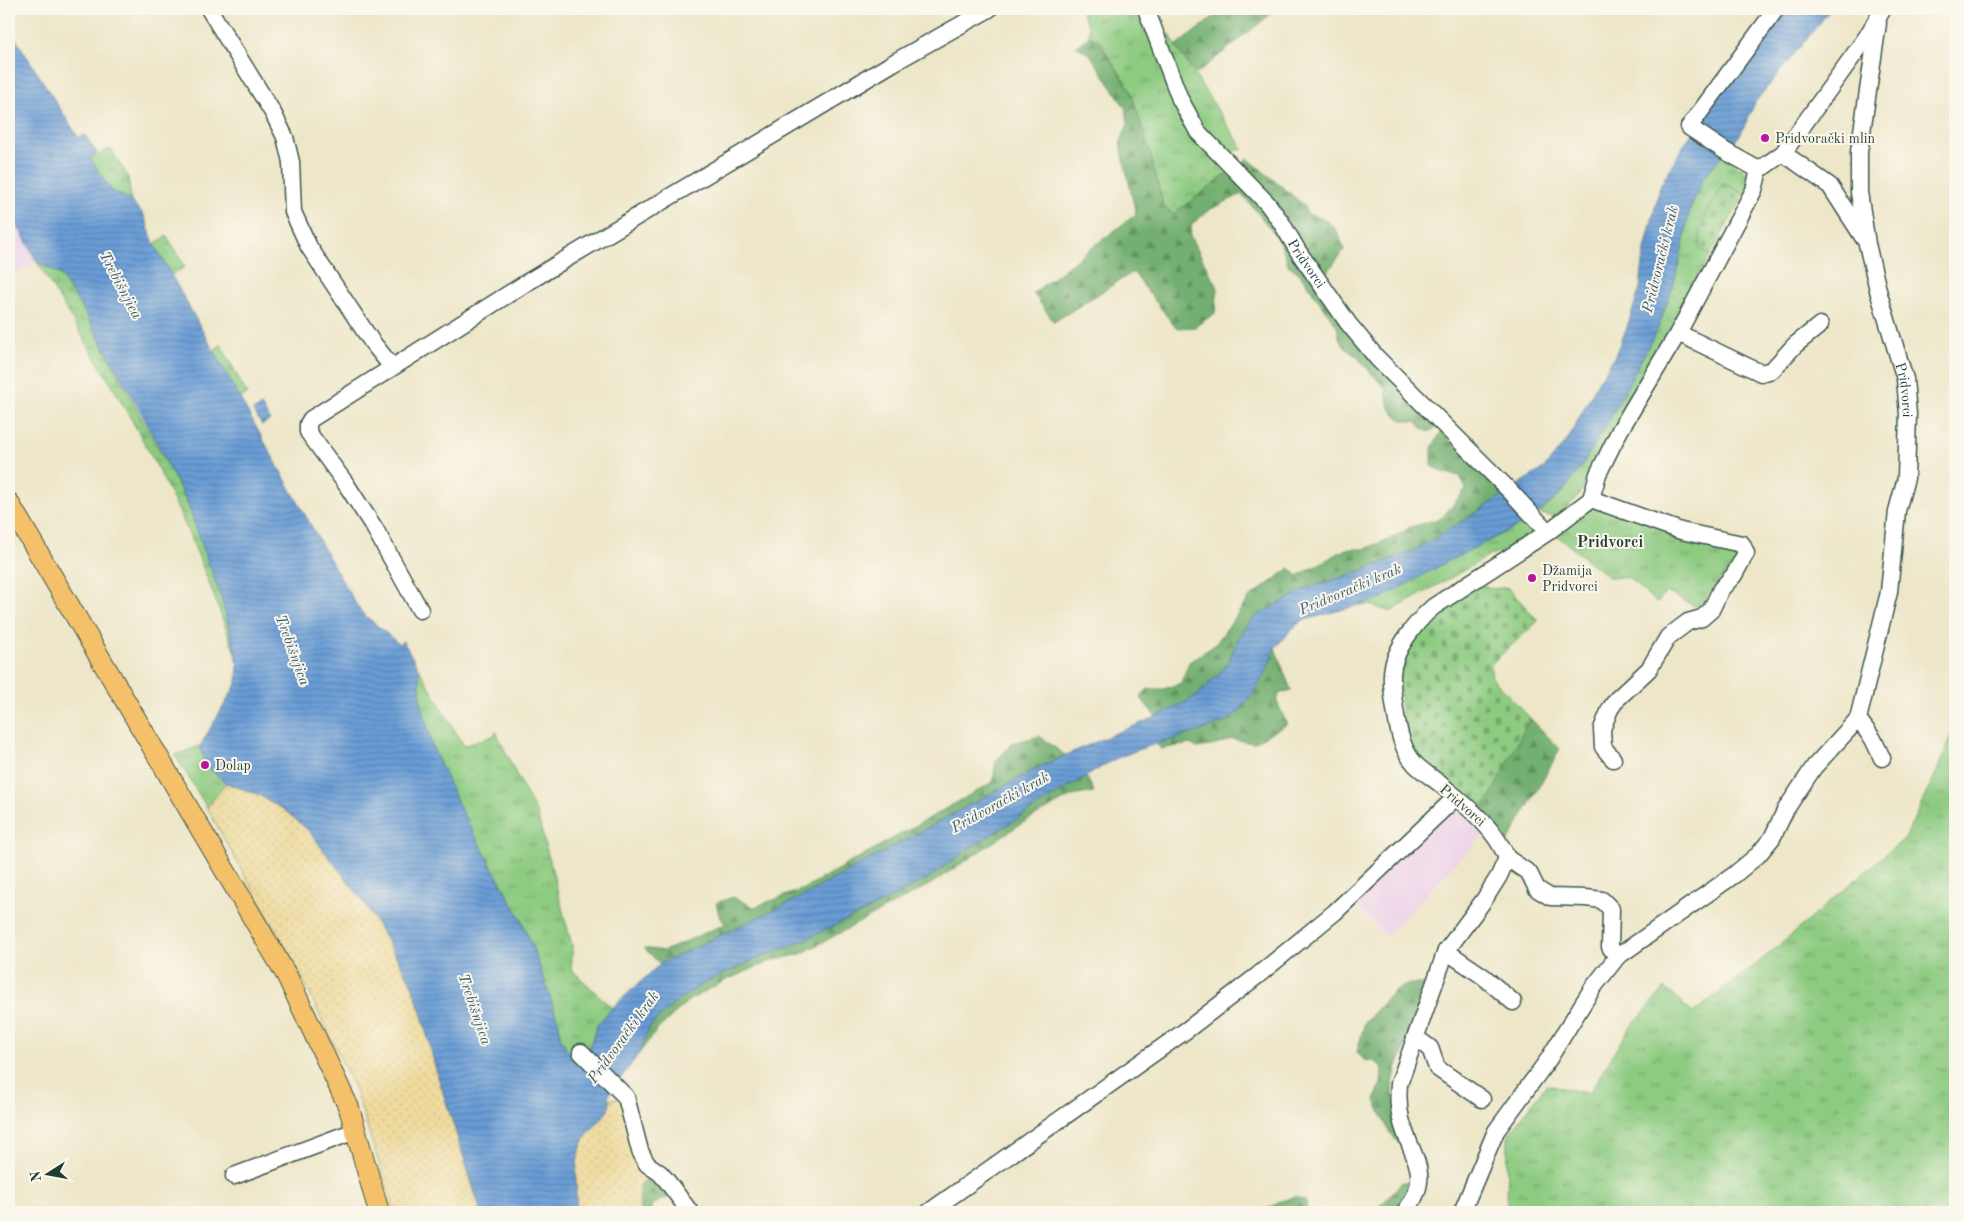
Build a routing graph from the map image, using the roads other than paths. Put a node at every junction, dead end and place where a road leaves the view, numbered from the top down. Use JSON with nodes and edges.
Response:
{"nodes":[{"id":1,"x":209,"y":9,"type":"edge"},
{"id":2,"x":989,"y":9,"type":"edge"},
{"id":3,"x":1146,"y":9,"type":"edge"},
{"id":4,"x":1776,"y":9,"type":"edge"},
{"id":5,"x":1881,"y":12,"type":"edge"},
{"id":6,"x":1783,"y":153,"type":"junction"},
{"id":7,"x":1759,"y":170,"type":"junction"},
{"id":8,"x":1867,"y":244,"type":"junction"},
{"id":9,"x":1820,"y":325,"type":"dead end"},
{"id":10,"x":1678,"y":333,"type":"junction"},
{"id":11,"x":392,"y":367,"type":"junction"},
{"id":12,"x":1591,"y":499,"type":"junction"},
{"id":13,"x":9,"y":503,"type":"edge"},
{"id":14,"x":1548,"y":532,"type":"junction"},
{"id":15,"x":420,"y":610,"type":"dead end"},
{"id":16,"x":1858,"y":719,"type":"junction"},
{"id":17,"x":1882,"y":758,"type":"dead end"},
{"id":18,"x":1613,"y":760,"type":"dead end"},
{"id":19,"x":1456,"y":797,"type":"junction"},
{"id":20,"x":1508,"y":858,"type":"junction"},
{"id":21,"x":1446,"y":951,"type":"junction"},
{"id":22,"x":1616,"y":957,"type":"junction"},
{"id":23,"x":1513,"y":1002,"type":"dead end"},
{"id":24,"x":1415,"y":1037,"type":"junction"},
{"id":25,"x":581,"y":1052,"type":"dead end"},
{"id":26,"x":1482,"y":1099,"type":"dead end"},
{"id":27,"x":355,"y":1131,"type":"junction"},
{"id":28,"x":234,"y":1176,"type":"dead end"},
{"id":29,"x":379,"y":1212,"type":"edge"},
{"id":30,"x":690,"y":1212,"type":"edge"},
{"id":31,"x":929,"y":1212,"type":"edge"},
{"id":32,"x":1405,"y":1212,"type":"edge"},
{"id":33,"x":1462,"y":1212,"type":"edge"}],
"edges":[{"from":1,"to":11,"type":"street"},
{"from":2,"to":11,"type":"street"},
{"from":3,"to":14,"type":"street","name":"Pridvorci"},
{"from":4,"to":7,"type":"street"},
{"from":5,"to":6,"type":"street","name":"Pridvorci"},
{"from":5,"to":8,"type":"street","name":"Pridvorci"},
{"from":6,"to":7,"type":"street","name":"Pridvorci"},
{"from":6,"to":8,"type":"street"},
{"from":7,"to":10,"type":"street"},
{"from":8,"to":16,"type":"street","name":"Pridvorci"},
{"from":9,"to":10,"type":"street"},
{"from":10,"to":12,"type":"street"},
{"from":11,"to":15,"type":"street"},
{"from":12,"to":14,"type":"street","name":"Pridvorci"},
{"from":12,"to":18,"type":"street"},
{"from":13,"to":27,"type":"main road"},
{"from":14,"to":19,"type":"street","name":"Pridvorci"},
{"from":16,"to":17,"type":"street"},
{"from":16,"to":22,"type":"street"},
{"from":19,"to":20,"type":"street","name":"Pridvorci"},
{"from":19,"to":31,"type":"street"},
{"from":20,"to":21,"type":"street"},
{"from":20,"to":22,"type":"street"},
{"from":21,"to":23,"type":"street"},
{"from":21,"to":24,"type":"street"},
{"from":22,"to":33,"type":"street"},
{"from":24,"to":26,"type":"street"},
{"from":24,"to":32,"type":"street"},
{"from":25,"to":30,"type":"street"},
{"from":27,"to":28,"type":"street"},
{"from":27,"to":29,"type":"main road"}]}
